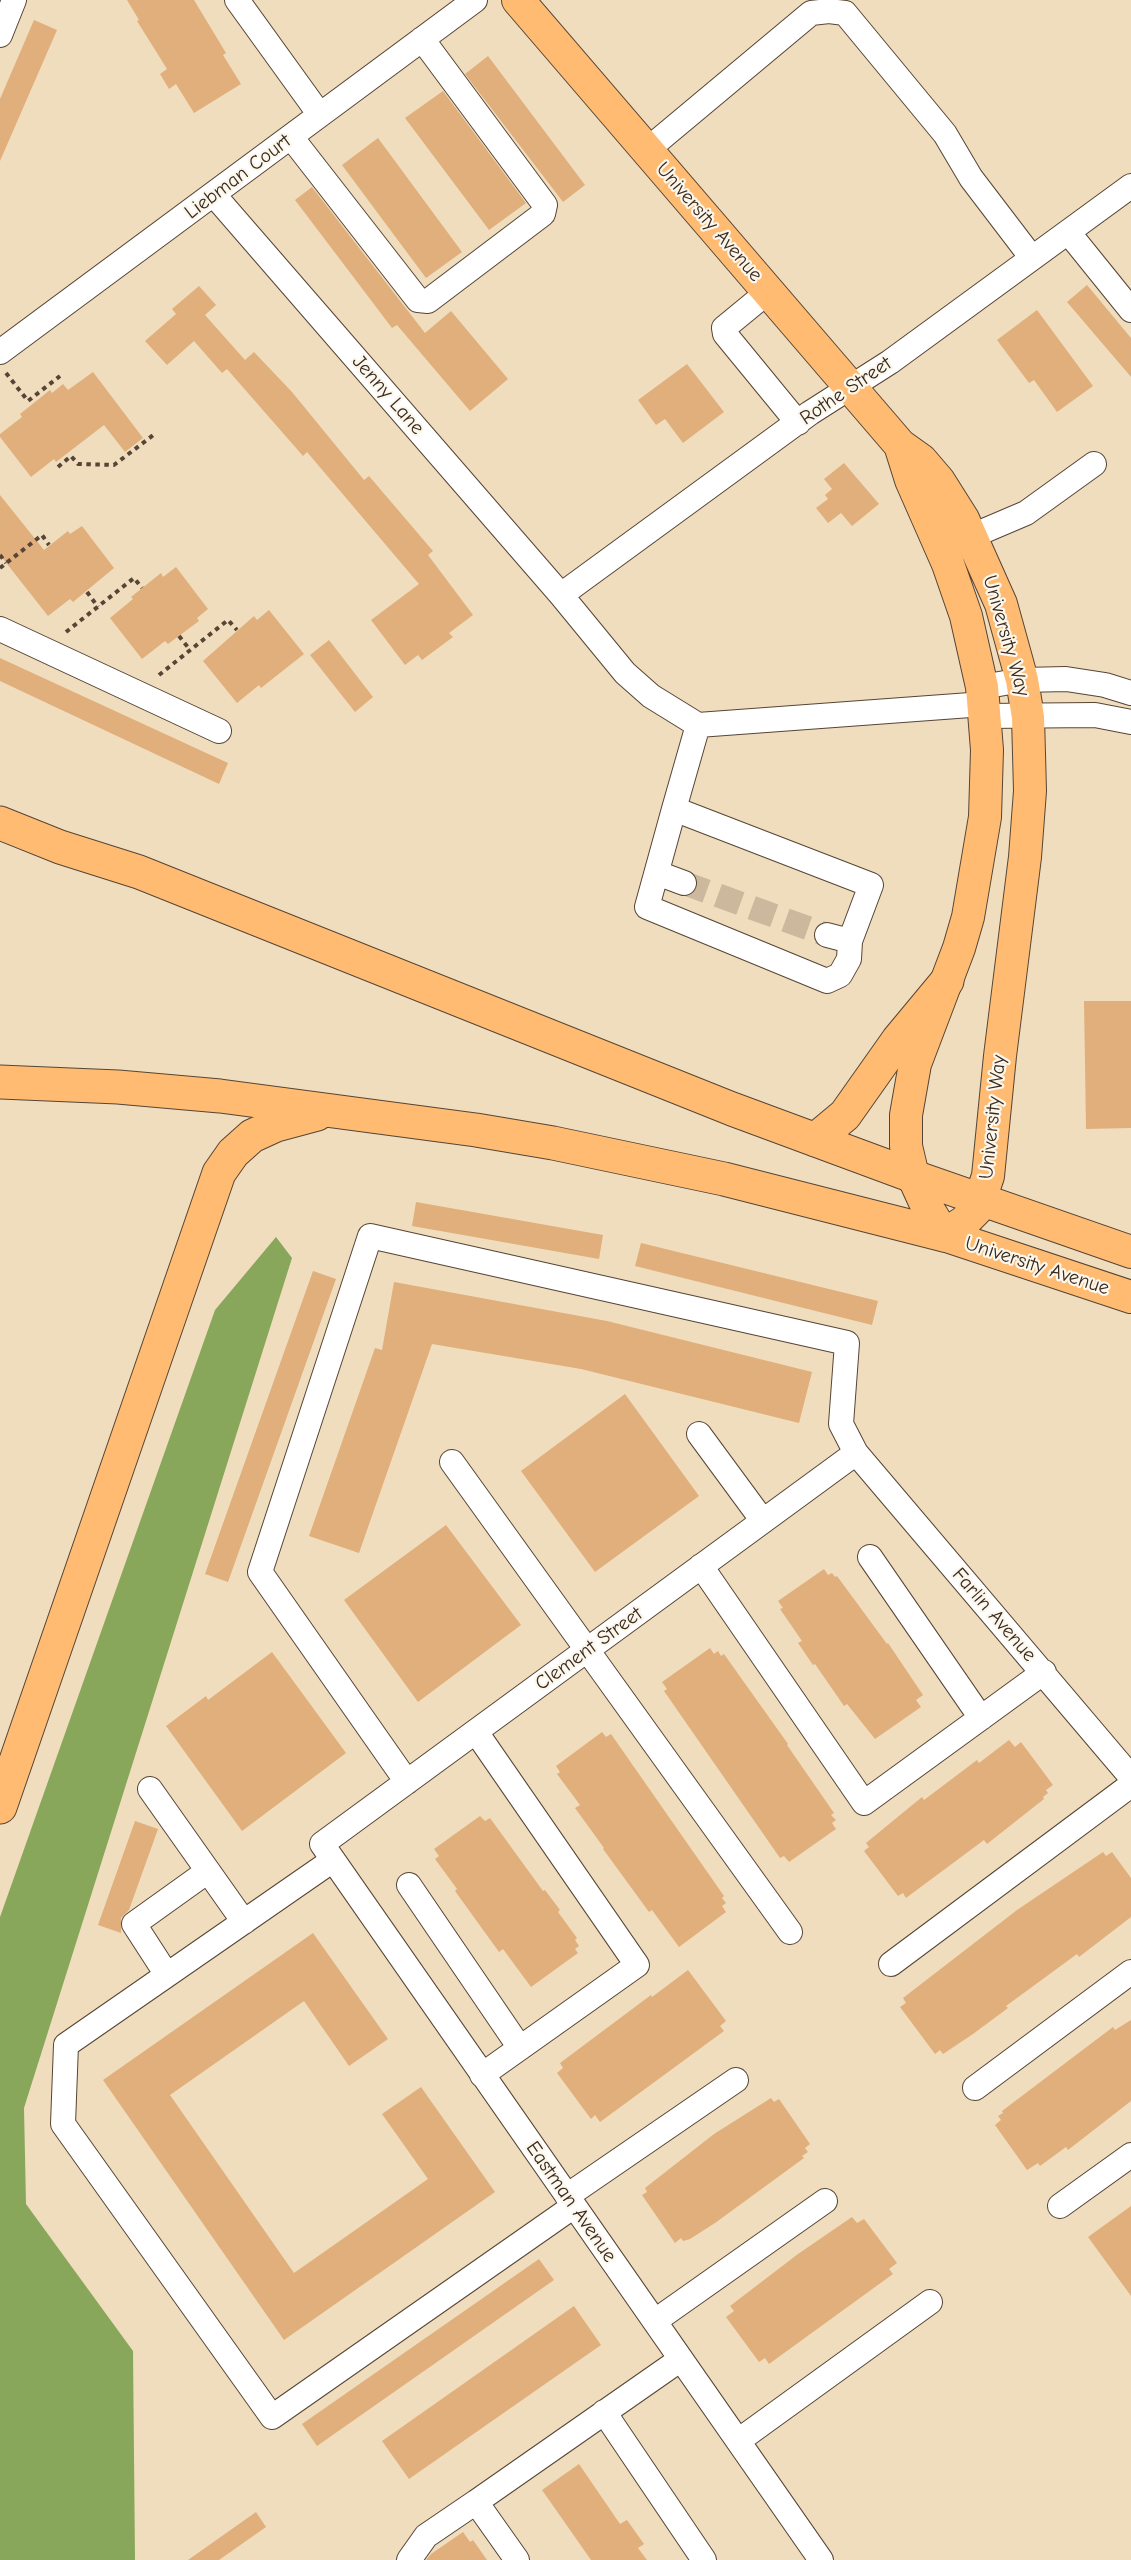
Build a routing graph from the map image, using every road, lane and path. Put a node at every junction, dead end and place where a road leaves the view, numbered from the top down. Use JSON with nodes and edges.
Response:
{"nodes":[{"id":1,"x":14,"y":0,"type":"edge"},
{"id":2,"x":237,"y":0,"type":"edge"},
{"id":3,"x":475,"y":0,"type":"edge"},
{"id":4,"x":518,"y":0,"type":"edge"},
{"id":5,"x":0,"y":35,"type":"edge"},
{"id":6,"x":422,"y":39,"type":"junction"},
{"id":7,"x":320,"y":115,"type":"junction"},
{"id":8,"x":291,"y":137,"type":"junction"},
{"id":9,"x":647,"y":150,"type":"junction"},
{"id":10,"x":1131,"y":186,"type":"edge"},
{"id":11,"x":214,"y":195,"type":"junction"},
{"id":12,"x":1068,"y":232,"type":"junction"},
{"id":13,"x":1032,"y":258,"type":"junction"},
{"id":14,"x":769,"y":291,"type":"junction"},
{"id":15,"x":1131,"y":310,"type":"edge"},
{"id":16,"x":0,"y":352,"type":"edge"},
{"id":17,"x":0,"y":366,"type":"edge"},
{"id":18,"x":60,"y":376,"type":"dead end"},
{"id":19,"x":852,"y":387,"type":"junction"},
{"id":20,"x":798,"y":423,"type":"junction"},
{"id":21,"x":156,"y":433,"type":"dead end"},
{"id":22,"x":900,"y":445,"type":"junction"},
{"id":23,"x":1094,"y":464,"type":"dead end"},
{"id":24,"x":58,"y":467,"type":"dead end"},
{"id":25,"x":972,"y":536,"type":"junction"},
{"id":26,"x":50,"y":545,"type":"dead end"},
{"id":27,"x":0,"y":555,"type":"edge"},
{"id":28,"x":6,"y":563,"type":"junction"},
{"id":29,"x":0,"y":568,"type":"edge"},
{"id":30,"x":142,"y":588,"type":"dead end"},
{"id":31,"x":87,"y":592,"type":"dead end"},
{"id":32,"x":561,"y":595,"type":"junction"},
{"id":33,"x":98,"y":607,"type":"junction"},
{"id":34,"x":0,"y":629,"type":"edge"},
{"id":35,"x":237,"y":630,"type":"dead end"},
{"id":36,"x":66,"y":632,"type":"dead end"},
{"id":37,"x":179,"y":636,"type":"dead end"},
{"id":38,"x":190,"y":650,"type":"junction"},
{"id":39,"x":159,"y":675,"type":"dead end"},
{"id":40,"x":1022,"y":681,"type":"junction"},
{"id":41,"x":1131,"y":693,"type":"edge"},
{"id":42,"x":983,"y":702,"type":"junction"},
{"id":43,"x":1028,"y":717,"type":"junction"},
{"id":44,"x":1131,"y":722,"type":"edge"},
{"id":45,"x":698,"y":725,"type":"junction"},
{"id":46,"x":219,"y":731,"type":"dead end"},
{"id":47,"x":0,"y":802,"type":"edge"},
{"id":48,"x":674,"y":810,"type":"junction"},
{"id":49,"x":0,"y":823,"type":"edge"},
{"id":50,"x":139,"y":872,"type":"junction"},
{"id":51,"x":657,"y":873,"type":"junction"},
{"id":52,"x":684,"y":883,"type":"tunnel mouth"},
{"id":53,"x":827,"y":935,"type":"tunnel mouth"},
{"id":54,"x":850,"y":941,"type":"junction"},
{"id":55,"x":947,"y":981,"type":"junction"},
{"id":56,"x":0,"y":1082,"type":"edge"},
{"id":57,"x":336,"y":1111,"type":"junction"},
{"id":58,"x":815,"y":1140,"type":"junction"},
{"id":59,"x":913,"y":1176,"type":"junction"},
{"id":60,"x":981,"y":1201,"type":"junction"},
{"id":61,"x":944,"y":1235,"type":"junction"},
{"id":62,"x":1131,"y":1252,"type":"edge"},
{"id":63,"x":1131,"y":1297,"type":"edge"},
{"id":64,"x":699,"y":1434,"type":"dead end"},
{"id":65,"x":856,"y":1453,"type":"junction"},
{"id":66,"x":452,"y":1462,"type":"dead end"},
{"id":67,"x":763,"y":1521,"type":"junction"},
{"id":68,"x":870,"y":1557,"type":"dead end"},
{"id":69,"x":701,"y":1566,"type":"junction"},
{"id":70,"x":587,"y":1651,"type":"junction"},
{"id":71,"x":1044,"y":1672,"type":"junction"},
{"id":72,"x":981,"y":1718,"type":"junction"},
{"id":73,"x":476,"y":1732,"type":"junction"},
{"id":74,"x":1131,"y":1777,"type":"edge"},
{"id":75,"x":407,"y":1782,"type":"junction"},
{"id":76,"x":1131,"y":1785,"type":"edge"},
{"id":77,"x":150,"y":1789,"type":"dead end"},
{"id":78,"x":0,"y":1807,"type":"edge"},
{"id":79,"x":327,"y":1852,"type":"junction"},
{"id":80,"x":208,"y":1871,"type":"junction"},
{"id":81,"x":409,"y":1885,"type":"dead end"},
{"id":82,"x":244,"y":1922,"type":"junction"},
{"id":83,"x":790,"y":1932,"type":"dead end"},
{"id":84,"x":891,"y":1964,"type":"dead end"},
{"id":85,"x":1131,"y":1972,"type":"edge"},
{"id":86,"x":167,"y":1975,"type":"junction"},
{"id":87,"x":520,"y":2048,"type":"junction"},
{"id":88,"x":482,"y":2075,"type":"junction"},
{"id":89,"x":736,"y":2080,"type":"dead end"},
{"id":90,"x":975,"y":2088,"type":"dead end"},
{"id":91,"x":1131,"y":2155,"type":"edge"},
{"id":92,"x":571,"y":2201,"type":"junction"},
{"id":93,"x":825,"y":2201,"type":"dead end"},
{"id":94,"x":1060,"y":2206,"type":"dead end"},
{"id":95,"x":930,"y":2302,"type":"dead end"},
{"id":96,"x":655,"y":2321,"type":"junction"},
{"id":97,"x":681,"y":2359,"type":"junction"},
{"id":98,"x":604,"y":2412,"type":"junction"},
{"id":99,"x":738,"y":2441,"type":"junction"},
{"id":100,"x":476,"y":2502,"type":"junction"},
{"id":101,"x":817,"y":2559,"type":"edge"},
{"id":102,"x":409,"y":2560,"type":"edge"},
{"id":103,"x":517,"y":2560,"type":"edge"},
{"id":104,"x":704,"y":2560,"type":"edge"}],
"edges":[{"from":1,"to":5,"type":"street"},
{"from":2,"to":7,"type":"street"},
{"from":3,"to":6,"type":"street","name":"Liebman Court"},
{"from":4,"to":9,"type":"main road","name":"University Avenue"},
{"from":6,"to":7,"type":"street","name":"Liebman Court"},
{"from":6,"to":8,"type":"street"},
{"from":7,"to":8,"type":"street","name":"Liebman Court"},
{"from":8,"to":11,"type":"street","name":"Liebman Court"},
{"from":9,"to":13,"type":"street"},
{"from":9,"to":14,"type":"main road","name":"University Avenue"},
{"from":10,"to":12,"type":"street","name":"Rothe Street"},
{"from":11,"to":16,"type":"street","name":"Liebman Court"},
{"from":11,"to":32,"type":"street","name":"Jenny Lane"},
{"from":12,"to":13,"type":"street","name":"Rothe Street"},
{"from":12,"to":15,"type":"street"},
{"from":13,"to":19,"type":"street","name":"Rothe Street"},
{"from":14,"to":19,"type":"main road","name":"University Avenue"},
{"from":14,"to":20,"type":"street"},
{"from":17,"to":18,"type":"path"},
{"from":19,"to":20,"type":"street","name":"Rothe Street"},
{"from":19,"to":22,"type":"main road","name":"University Avenue"},
{"from":20,"to":32,"type":"street","name":"Rothe Street"},
{"from":21,"to":24,"type":"path"},
{"from":22,"to":25,"type":"main road","name":"University Way"},
{"from":22,"to":42,"type":"main road","name":"University Way"},
{"from":23,"to":25,"type":"street"},
{"from":25,"to":40,"type":"main road","name":"University Way"},
{"from":26,"to":28,"type":"path"},
{"from":27,"to":28,"type":"path"},
{"from":28,"to":29,"type":"path"},
{"from":30,"to":33,"type":"path"},
{"from":31,"to":33,"type":"path"},
{"from":32,"to":45,"type":"street","name":"Jenny Lane"},
{"from":33,"to":36,"type":"path"},
{"from":34,"to":46,"type":"street"},
{"from":35,"to":38,"type":"path"},
{"from":37,"to":38,"type":"path"},
{"from":38,"to":39,"type":"path"},
{"from":40,"to":41,"type":"street"},
{"from":40,"to":42,"type":"street"},
{"from":40,"to":43,"type":"main road","name":"University Way"},
{"from":42,"to":43,"type":"street"},
{"from":42,"to":45,"type":"street"},
{"from":42,"to":55,"type":"main road","name":"University Way"},
{"from":43,"to":44,"type":"street"},
{"from":43,"to":60,"type":"main road","name":"University Way"},
{"from":45,"to":48,"type":"street"},
{"from":47,"to":50,"type":"highway"},
{"from":48,"to":51,"type":"street"},
{"from":48,"to":54,"type":"street"},
{"from":49,"to":50,"type":"highway"},
{"from":50,"to":58,"type":"highway"},
{"from":51,"to":52,"type":"street"},
{"from":51,"to":54,"type":"street"},
{"from":53,"to":54,"type":"street"},
{"from":55,"to":58,"type":"highway"},
{"from":55,"to":59,"type":"main road","name":"University Way"},
{"from":56,"to":57,"type":"highway"},
{"from":57,"to":61,"type":"highway"},
{"from":57,"to":78,"type":"highway"},
{"from":58,"to":59,"type":"highway"},
{"from":59,"to":60,"type":"main road"},
{"from":59,"to":61,"type":"main road","name":"University Way"},
{"from":60,"to":61,"type":"main road","name":"University Way"},
{"from":60,"to":62,"type":"main road"},
{"from":61,"to":63,"type":"main road","name":"University Avenue"},
{"from":64,"to":67,"type":"street"},
{"from":65,"to":67,"type":"street","name":"Clement Street"},
{"from":65,"to":71,"type":"street","name":"Farlin Avenue"},
{"from":65,"to":75,"type":"street","name":"Farlin Avenue"},
{"from":66,"to":70,"type":"street"},
{"from":67,"to":69,"type":"street","name":"Clement Street"},
{"from":68,"to":72,"type":"street"},
{"from":69,"to":70,"type":"street","name":"Clement Street"},
{"from":69,"to":72,"type":"street"},
{"from":70,"to":73,"type":"street","name":"Clement Street"},
{"from":70,"to":83,"type":"street"},
{"from":71,"to":72,"type":"street"},
{"from":71,"to":74,"type":"street","name":"Farlin Avenue"},
{"from":73,"to":75,"type":"street","name":"Clement Street"},
{"from":73,"to":87,"type":"street"},
{"from":75,"to":79,"type":"street","name":"Clement Street"},
{"from":76,"to":84,"type":"street"},
{"from":77,"to":80,"type":"street"},
{"from":79,"to":82,"type":"street","name":"Clement Street"},
{"from":79,"to":88,"type":"street","name":"Eastman Avenue"},
{"from":80,"to":82,"type":"street"},
{"from":80,"to":86,"type":"street"},
{"from":81,"to":87,"type":"street"},
{"from":82,"to":86,"type":"street","name":"Clement Street"},
{"from":85,"to":90,"type":"street"},
{"from":86,"to":92,"type":"street","name":"Clement Street"},
{"from":87,"to":88,"type":"street"},
{"from":88,"to":92,"type":"street","name":"Eastman Avenue"},
{"from":89,"to":92,"type":"street"},
{"from":91,"to":94,"type":"street"},
{"from":92,"to":96,"type":"street","name":"Eastman Avenue"},
{"from":93,"to":96,"type":"street"},
{"from":95,"to":99,"type":"street"},
{"from":96,"to":97,"type":"street","name":"Eastman Avenue"},
{"from":97,"to":98,"type":"street"},
{"from":97,"to":99,"type":"street","name":"Eastman Avenue"},
{"from":98,"to":100,"type":"street"},
{"from":98,"to":104,"type":"street"},
{"from":99,"to":101,"type":"street","name":"Eastman Avenue"},
{"from":100,"to":102,"type":"street"},
{"from":100,"to":103,"type":"street"}]}
